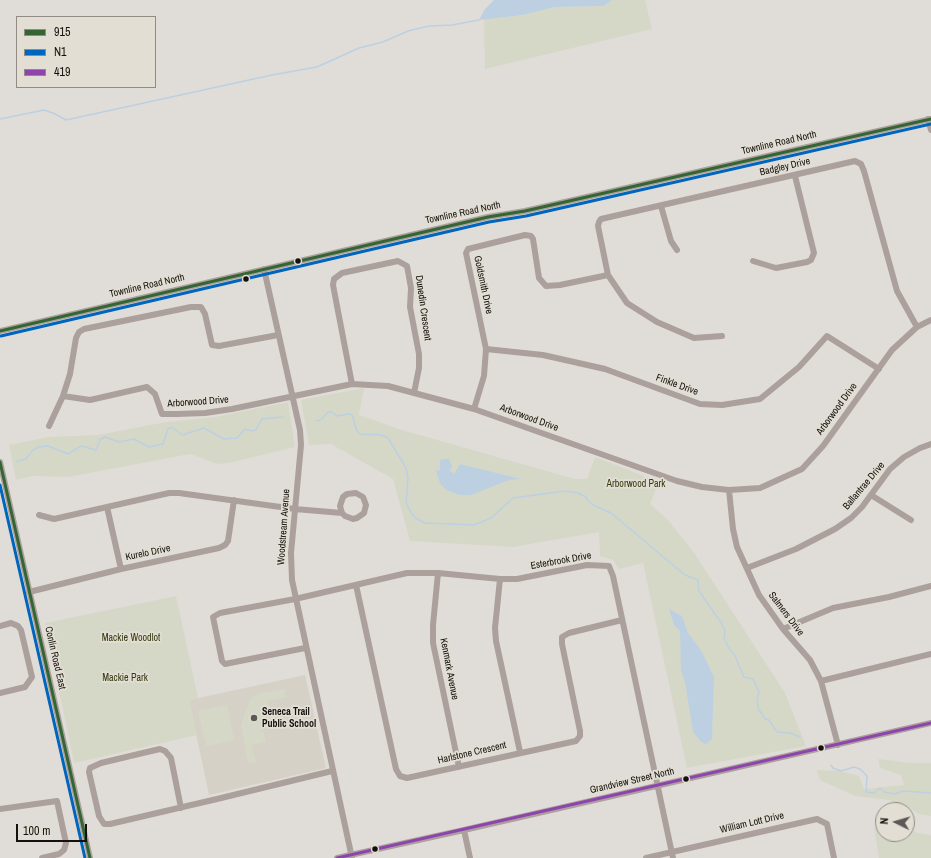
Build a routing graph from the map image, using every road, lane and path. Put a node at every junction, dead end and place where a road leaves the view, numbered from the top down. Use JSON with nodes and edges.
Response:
{"nodes":[{"id":1,"x":930,"y":119,"type":"edge"},
{"id":2,"x":931,"y":130,"type":"edge"},
{"id":3,"x":795,"y":176,"type":"junction"},
{"id":4,"x":661,"y":206,"type":"junction"},
{"id":5,"x":677,"y":250,"type":"dead end"},
{"id":6,"x":753,"y":261,"type":"dead end"},
{"id":7,"x":264,"y":269,"type":"junction"},
{"id":8,"x":608,"y":275,"type":"junction"},
{"id":9,"x":931,"y":320,"type":"edge"},
{"id":10,"x":916,"y":327,"type":"junction"},
{"id":11,"x":0,"y":331,"type":"edge"},
{"id":12,"x":278,"y":335,"type":"junction"},
{"id":13,"x":722,"y":336,"type":"dead end"},
{"id":14,"x":486,"y":349,"type":"junction"},
{"id":15,"x":879,"y":369,"type":"junction"},
{"id":16,"x":352,"y":384,"type":"junction"},
{"id":17,"x":414,"y":393,"type":"junction"},
{"id":18,"x":63,"y":396,"type":"junction"},
{"id":19,"x":292,"y":396,"type":"junction"},
{"id":20,"x":474,"y":409,"type":"junction"},
{"id":21,"x":49,"y":426,"type":"dead end"},
{"id":22,"x":931,"y":444,"type":"edge"},
{"id":23,"x":0,"y":462,"type":"edge"},
{"id":24,"x":729,"y":490,"type":"junction"},
{"id":25,"x":871,"y":495,"type":"junction"},
{"id":26,"x":234,"y":500,"type":"junction"},
{"id":27,"x":107,"y":507,"type":"junction"},
{"id":28,"x":294,"y":509,"type":"junction"},
{"id":29,"x":342,"y":513,"type":"junction"},
{"id":30,"x":39,"y":515,"type":"dead end"},
{"id":31,"x":911,"y":520,"type":"dead end"},
{"id":32,"x":747,"y":568,"type":"junction"},
{"id":33,"x":121,"y":569,"type":"junction"},
{"id":34,"x":438,"y":573,"type":"junction"},
{"id":35,"x":500,"y":579,"type":"junction"},
{"id":36,"x":356,"y":585,"type":"junction"},
{"id":37,"x":931,"y":586,"type":"edge"},
{"id":38,"x":29,"y":592,"type":"junction"},
{"id":39,"x":295,"y":599,"type":"junction"},
{"id":40,"x":622,"y":620,"type":"junction"},
{"id":41,"x":0,"y":626,"type":"edge"},
{"id":42,"x":783,"y":629,"type":"junction"},
{"id":43,"x":305,"y":648,"type":"junction"},
{"id":44,"x":931,"y":654,"type":"edge"},
{"id":45,"x":821,"y":681,"type":"junction"},
{"id":46,"x":0,"y":693,"type":"edge"},
{"id":47,"x":931,"y":723,"type":"edge"},
{"id":48,"x":838,"y":745,"type":"junction"},
{"id":49,"x":520,"y":752,"type":"junction"},
{"id":50,"x":459,"y":766,"type":"junction"},
{"id":51,"x":332,"y":771,"type":"junction"},
{"id":52,"x":657,"y":785,"type":"junction"},
{"id":53,"x":181,"y":808,"type":"junction"},
{"id":54,"x":0,"y":809,"type":"edge"},
{"id":55,"x":464,"y":830,"type":"junction"},
{"id":56,"x":672,"y":855,"type":"edge"},
{"id":57,"x":351,"y":856,"type":"edge"},
{"id":58,"x":42,"y":858,"type":"edge"},
{"id":59,"x":90,"y":858,"type":"edge"},
{"id":60,"x":337,"y":858,"type":"edge"},
{"id":61,"x":470,"y":858,"type":"edge"},
{"id":62,"x":646,"y":858,"type":"edge"},
{"id":63,"x":834,"y":858,"type":"edge"}],
"edges":[{"from":1,"to":2,"type":"street"},
{"from":1,"to":7,"type":"street","name":"Townline Road North"},
{"from":3,"to":4,"type":"street","name":"Badgley Drive"},
{"from":3,"to":6,"type":"street"},
{"from":3,"to":10,"type":"street","name":"Badgley Drive"},
{"from":4,"to":5,"type":"street"},
{"from":4,"to":8,"type":"street","name":"Badgley Drive"},
{"from":7,"to":11,"type":"street","name":"Townline Road North"},
{"from":7,"to":12,"type":"street","name":"Woodstream Avenue"},
{"from":8,"to":13,"type":"street"},
{"from":8,"to":14,"type":"street","name":"Goldsmith Drive"},
{"from":9,"to":10,"type":"street","name":"Arborwood Drive"},
{"from":10,"to":15,"type":"street","name":"Arborwood Drive"},
{"from":12,"to":18,"type":"street"},
{"from":12,"to":19,"type":"street","name":"Woodstream Avenue"},
{"from":14,"to":15,"type":"street","name":"Finkle Drive"},
{"from":14,"to":20,"type":"street","name":"Goldsmith Drive"},
{"from":15,"to":24,"type":"street","name":"Arborwood Drive"},
{"from":16,"to":17,"type":"street","name":"Arborwood Drive"},
{"from":16,"to":17,"type":"street","name":"Dunedin Crescent"},
{"from":16,"to":19,"type":"street","name":"Arborwood Drive"},
{"from":17,"to":20,"type":"street","name":"Arborwood Drive"},
{"from":18,"to":19,"type":"street","name":"Arborwood Drive"},
{"from":18,"to":21,"type":"street"},
{"from":19,"to":28,"type":"street","name":"Woodstream Avenue"},
{"from":20,"to":24,"type":"street","name":"Arborwood Drive"},
{"from":22,"to":25,"type":"street","name":"Ballantrae Drive"},
{"from":23,"to":38,"type":"street","name":"Conlin Road East"},
{"from":24,"to":32,"type":"street","name":"Salmers Drive"},
{"from":25,"to":31,"type":"street"},
{"from":25,"to":32,"type":"street","name":"Ballantrae Drive"},
{"from":26,"to":27,"type":"street"},
{"from":26,"to":28,"type":"street"},
{"from":26,"to":33,"type":"street","name":"Kurelo Drive"},
{"from":27,"to":30,"type":"street"},
{"from":27,"to":33,"type":"street"},
{"from":28,"to":29,"type":"street"},
{"from":28,"to":39,"type":"street","name":"Woodstream Avenue"},
{"from":29,"to":29,"type":"street"},
{"from":32,"to":42,"type":"street","name":"Salmers Drive"},
{"from":33,"to":38,"type":"street","name":"Kurelo Drive"},
{"from":34,"to":35,"type":"street","name":"Esterbrook Drive"},
{"from":34,"to":36,"type":"street","name":"Esterbrook Drive"},
{"from":34,"to":50,"type":"street","name":"Kenmark Avenue"},
{"from":35,"to":40,"type":"street","name":"Esterbrook Drive"},
{"from":35,"to":49,"type":"street"},
{"from":36,"to":39,"type":"street","name":"Esterbrook Drive"},
{"from":36,"to":50,"type":"street","name":"Harlstone Crescent"},
{"from":37,"to":42,"type":"street"},
{"from":38,"to":59,"type":"street","name":"Conlin Road East"},
{"from":39,"to":43,"type":"street","name":"Woodstream Avenue"},
{"from":39,"to":43,"type":"street","name":"Esterbrook Drive"},
{"from":40,"to":49,"type":"street","name":"Harlstone Crescent"},
{"from":40,"to":52,"type":"street","name":"Esterbrook Drive"},
{"from":41,"to":46,"type":"street"},
{"from":42,"to":45,"type":"street","name":"Salmers Drive"},
{"from":43,"to":51,"type":"street","name":"Woodstream Avenue"},
{"from":44,"to":45,"type":"street"},
{"from":45,"to":48,"type":"street","name":"Salmers Drive"},
{"from":47,"to":48,"type":"street","name":"Grandview Street North"},
{"from":48,"to":52,"type":"street","name":"Grandview Street North"},
{"from":49,"to":50,"type":"street","name":"Harlstone Crescent"},
{"from":51,"to":53,"type":"street"},
{"from":51,"to":57,"type":"street","name":"Woodstream Avenue"},
{"from":52,"to":55,"type":"street","name":"Grandview Street North"},
{"from":52,"to":56,"type":"street","name":"Esterbrook Drive"},
{"from":53,"to":53,"type":"street"},
{"from":54,"to":58,"type":"street"},
{"from":55,"to":57,"type":"street","name":"Grandview Street North"},
{"from":55,"to":61,"type":"street"},
{"from":56,"to":62,"type":"street","name":"William Lott Drive"},
{"from":56,"to":63,"type":"street","name":"William Lott Drive"},
{"from":57,"to":60,"type":"street","name":"Grandview Street North"}]}
